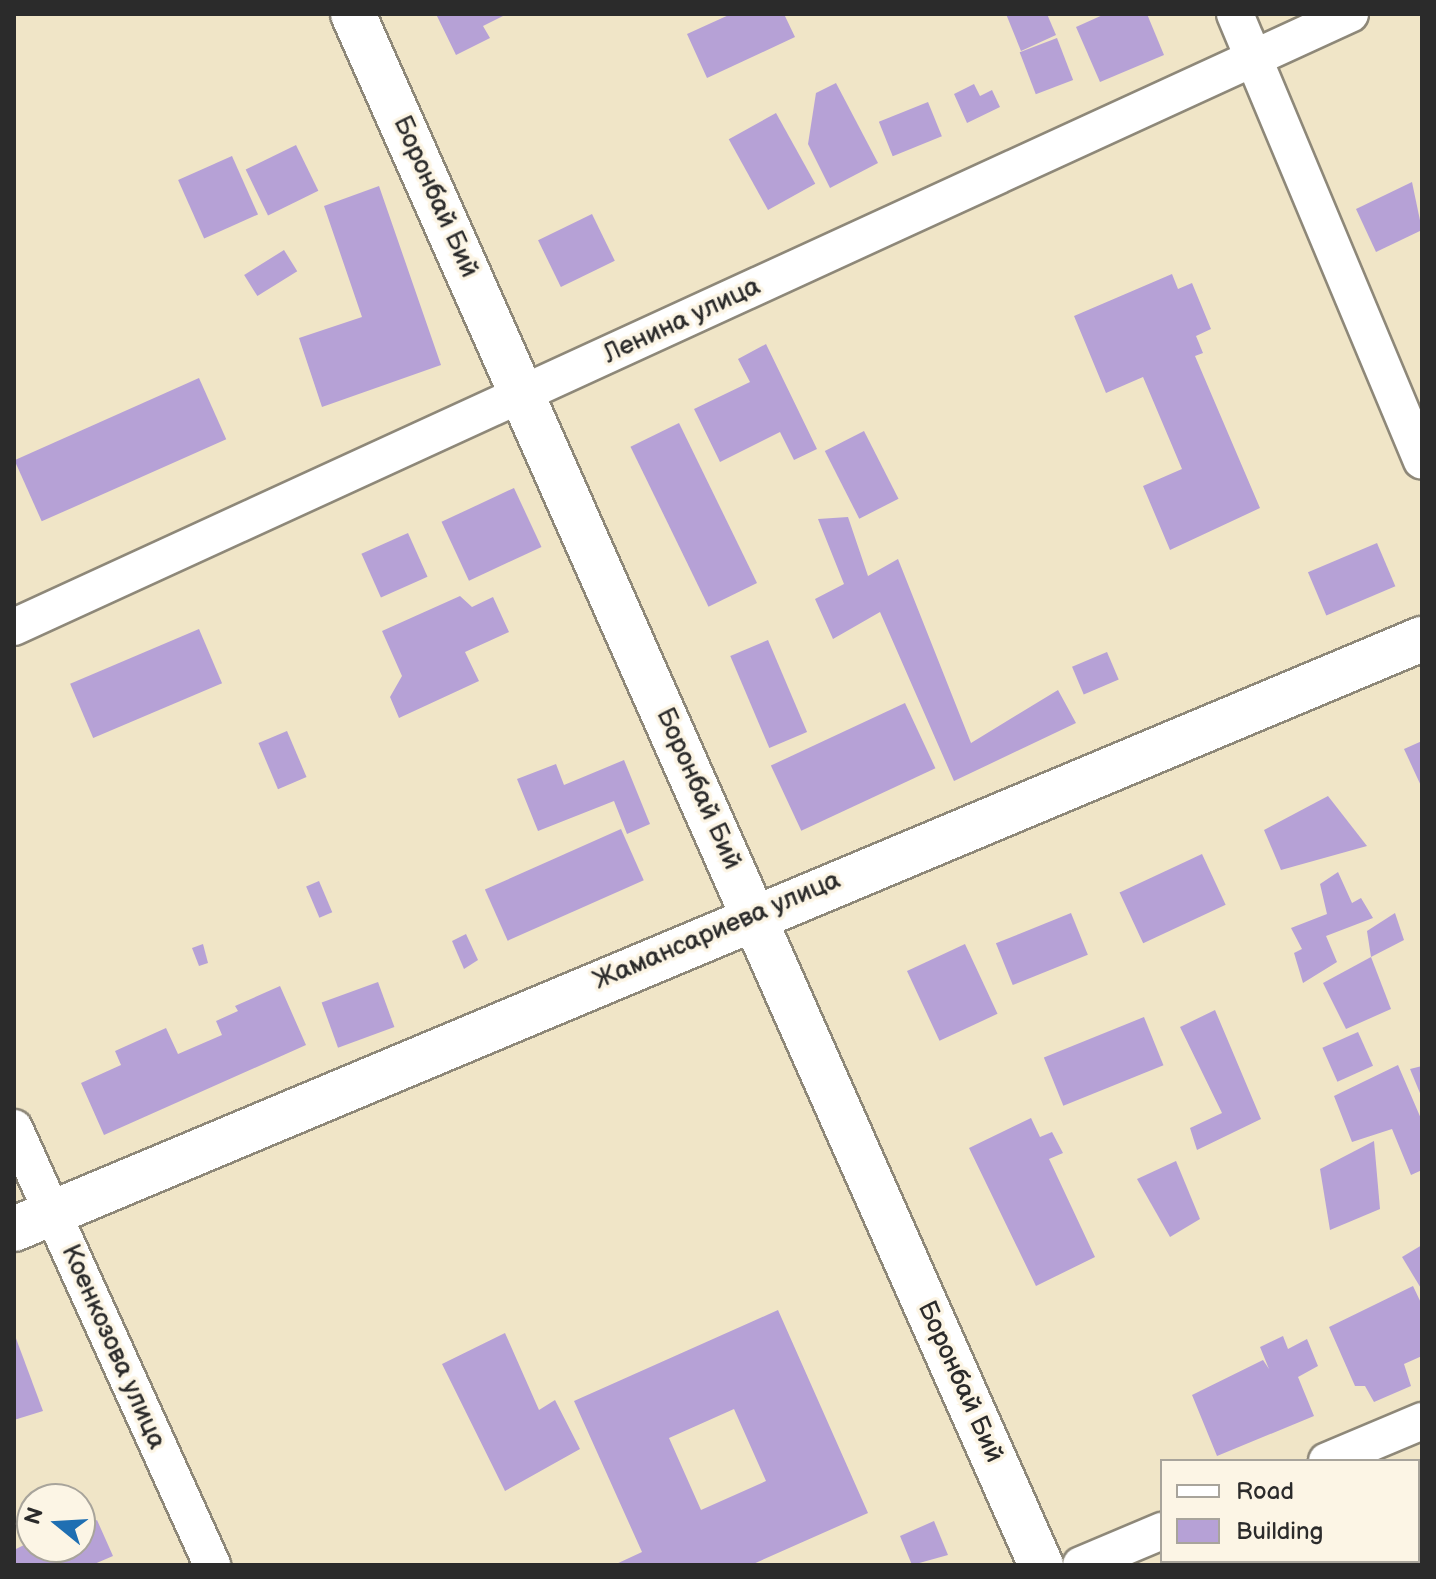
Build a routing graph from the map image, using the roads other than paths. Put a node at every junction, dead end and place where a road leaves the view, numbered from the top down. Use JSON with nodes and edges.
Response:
{"nodes":[{"id":1,"x":353,"y":14,"type":"edge"},
{"id":2,"x":1235,"y":14,"type":"edge"},
{"id":3,"x":1350,"y":14,"type":"edge"},
{"id":4,"x":1253,"y":57,"type":"junction"},
{"id":5,"x":522,"y":394,"type":"junction"},
{"id":6,"x":1422,"y":460,"type":"edge"},
{"id":7,"x":14,"y":627,"type":"edge"},
{"id":8,"x":1422,"y":639,"type":"edge"},
{"id":9,"x":754,"y":915,"type":"junction"},
{"id":10,"x":14,"y":1128,"type":"edge"},
{"id":11,"x":33,"y":1220,"type":"edge"},
{"id":12,"x":1422,"y":1421,"type":"edge"},
{"id":13,"x":1332,"y":1459,"type":"edge"},
{"id":14,"x":1160,"y":1532,"type":"edge"},
{"id":15,"x":212,"y":1565,"type":"edge"},
{"id":16,"x":1041,"y":1565,"type":"edge"},
{"id":17,"x":1081,"y":1565,"type":"edge"}],
"edges":[{"from":1,"to":5,"type":"street","name":"Боронбай Бий"},
{"from":2,"to":4,"type":"street"},
{"from":3,"to":4,"type":"street","name":"Ленина улица"},
{"from":4,"to":5,"type":"street","name":"Ленина улица"},
{"from":4,"to":6,"type":"street"},
{"from":5,"to":7,"type":"street","name":"Ленина улица"},
{"from":5,"to":9,"type":"street","name":"Боронбай Бий"},
{"from":8,"to":9,"type":"street","name":"Жамансариева улица"},
{"from":9,"to":11,"type":"street","name":"Жамансариева улица"},
{"from":9,"to":16,"type":"street","name":"Боронбай Бий"},
{"from":10,"to":11,"type":"street","name":"Коенкозова улица"},
{"from":11,"to":15,"type":"street","name":"Коенкозова улица"},
{"from":12,"to":13,"type":"street"},
{"from":14,"to":17,"type":"street"}]}
